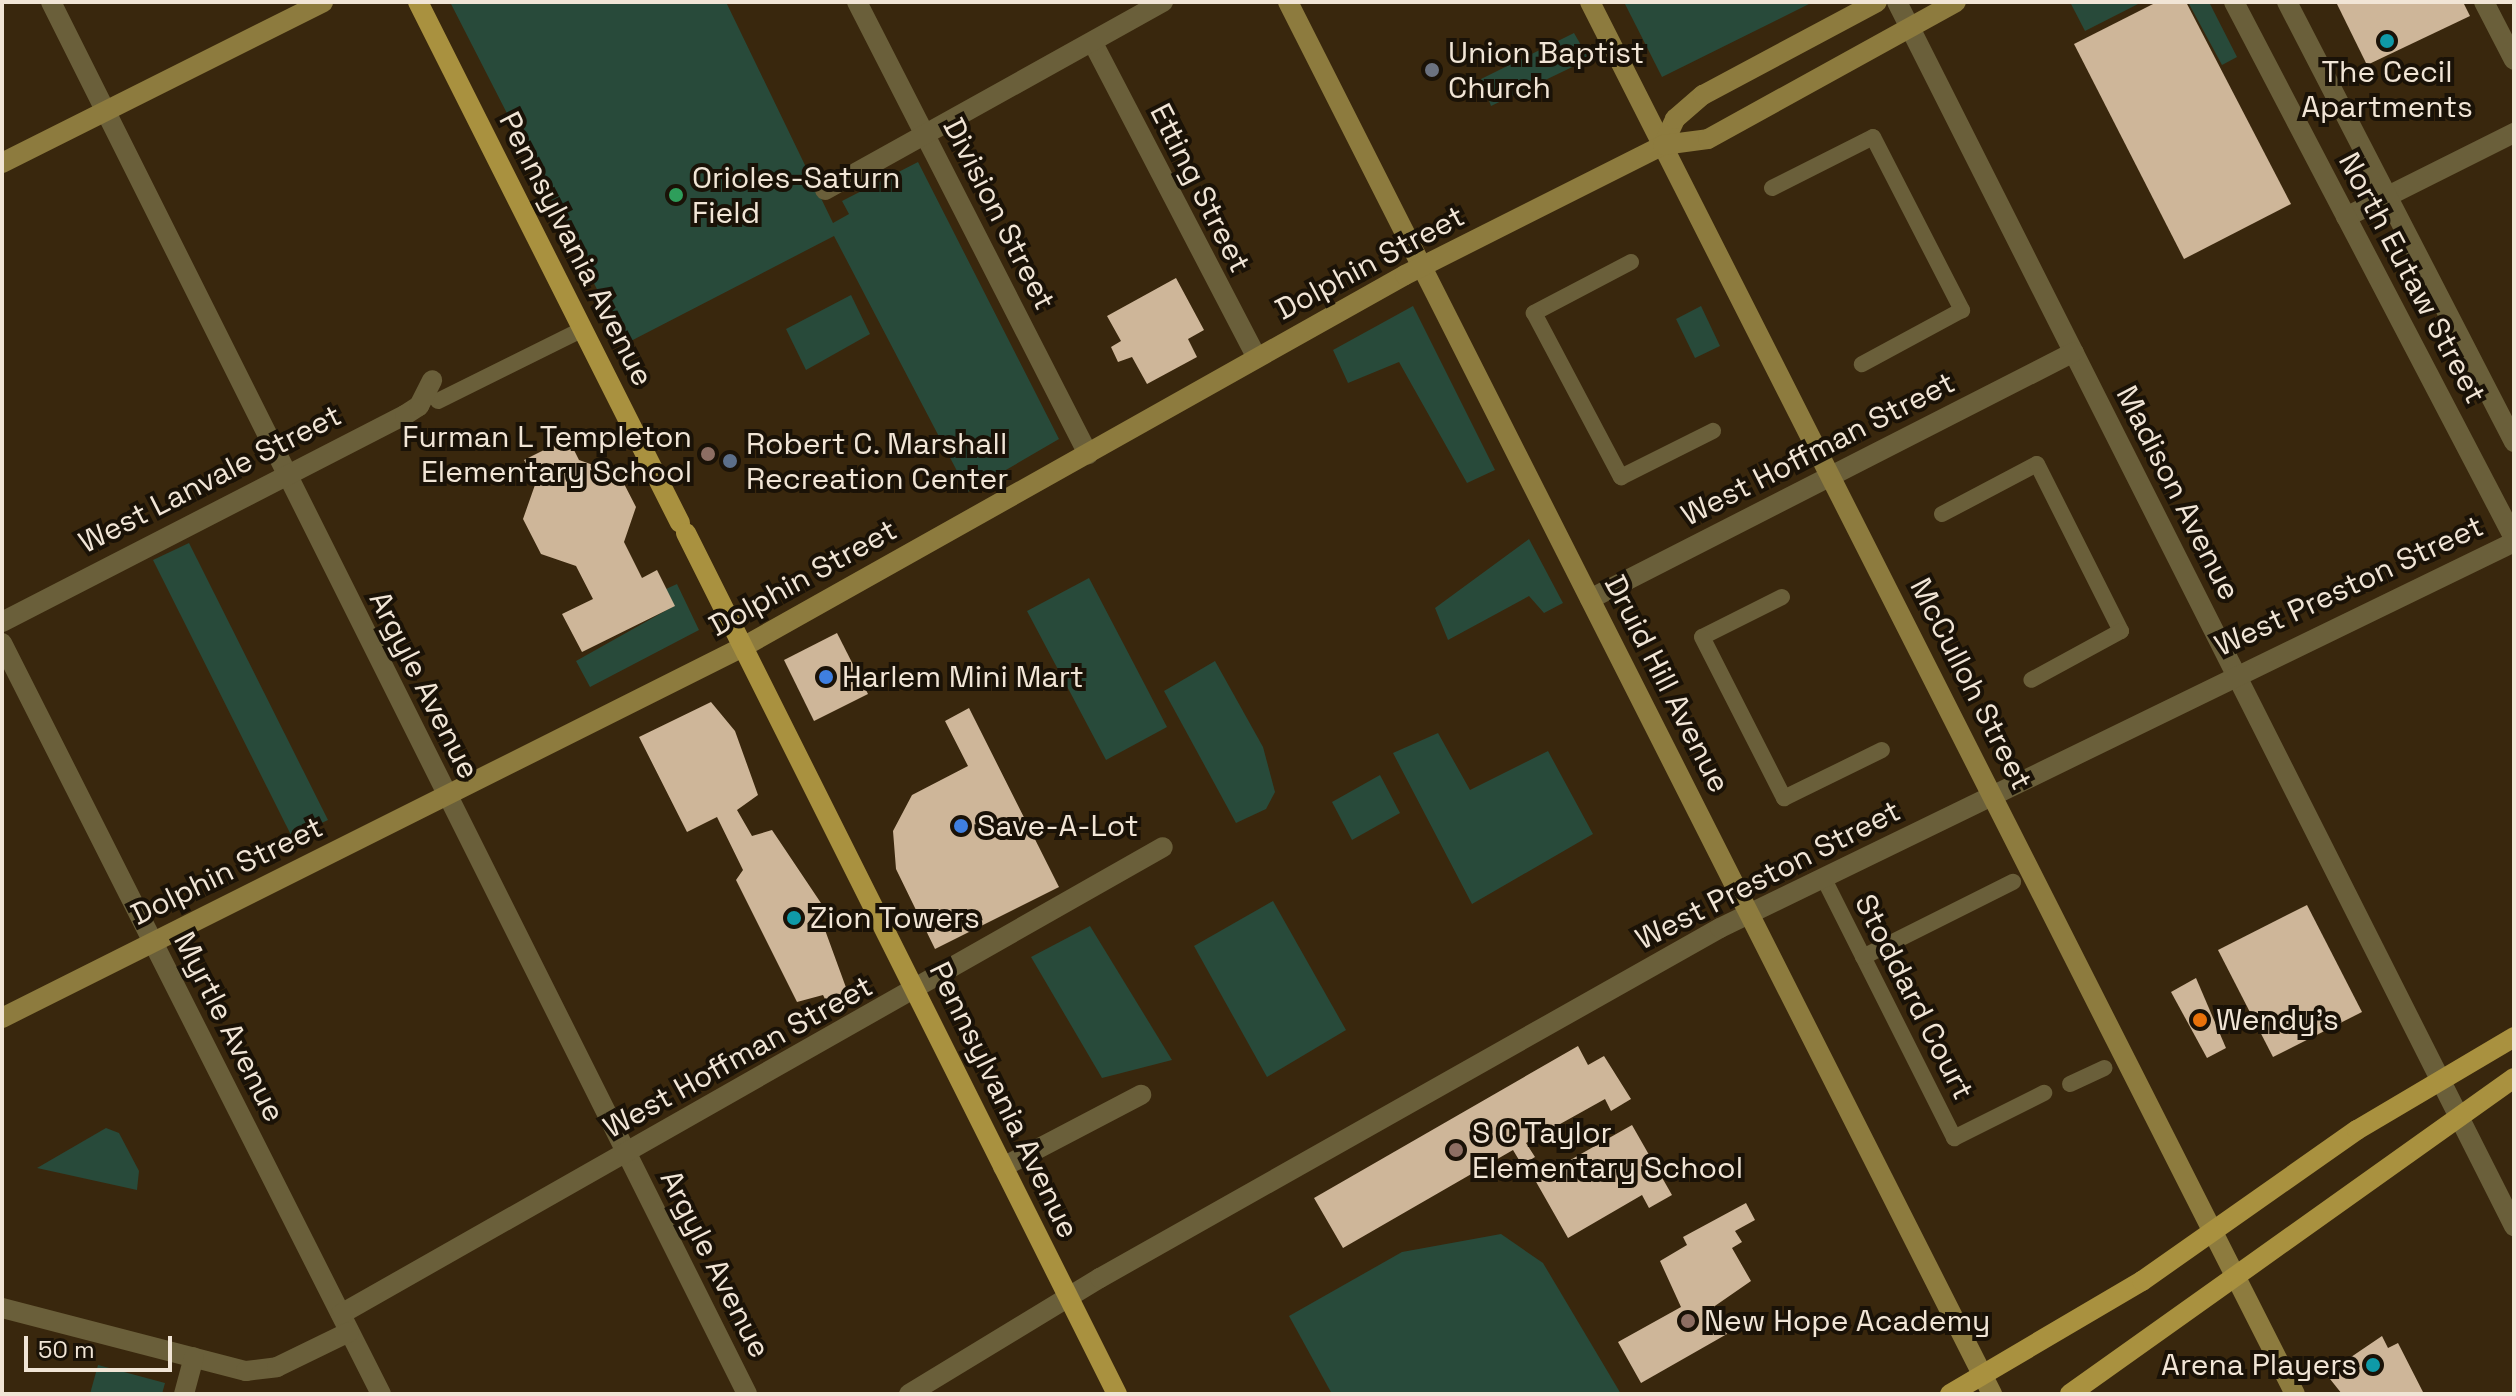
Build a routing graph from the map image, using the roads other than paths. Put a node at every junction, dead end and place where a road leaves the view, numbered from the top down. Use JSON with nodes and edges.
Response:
{"nodes":[{"id":1,"x":51,"y":2,"type":"edge"},
{"id":2,"x":323,"y":2,"type":"edge"},
{"id":3,"x":418,"y":2,"type":"edge"},
{"id":4,"x":857,"y":2,"type":"edge"},
{"id":5,"x":1163,"y":2,"type":"edge"},
{"id":6,"x":1288,"y":2,"type":"edge"},
{"id":7,"x":1590,"y":2,"type":"edge"},
{"id":8,"x":1877,"y":2,"type":"edge"},
{"id":9,"x":1897,"y":2,"type":"edge"},
{"id":10,"x":1956,"y":2,"type":"edge"},
{"id":11,"x":2234,"y":2,"type":"edge"},
{"id":12,"x":2287,"y":2,"type":"edge"},
{"id":13,"x":2484,"y":2,"type":"edge"},
{"id":14,"x":1910,"y":26,"type":"junction"},
{"id":15,"x":1093,"y":43,"type":"junction"},
{"id":16,"x":2514,"y":60,"type":"edge"},
{"id":17,"x":102,"y":112,"type":"junction"},
{"id":18,"x":2514,"y":133,"type":"edge"},
{"id":19,"x":925,"y":135,"type":"junction"},
{"id":20,"x":1663,"y":145,"type":"junction"},
{"id":21,"x":2,"y":163,"type":"edge"},
{"id":22,"x":1772,"y":188,"type":"dead end"},
{"id":23,"x":825,"y":190,"type":"dead end"},
{"id":24,"x":2388,"y":196,"type":"junction"},
{"id":25,"x":2346,"y":217,"type":"junction"},
{"id":26,"x":1631,"y":262,"type":"dead end"},
{"id":27,"x":1423,"y":267,"type":"junction"},
{"id":28,"x":583,"y":329,"type":"junction"},
{"id":29,"x":2074,"y":352,"type":"junction"},
{"id":30,"x":1257,"y":358,"type":"junction"},
{"id":31,"x":1862,"y":364,"type":"dead end"},
{"id":32,"x":432,"y":380,"type":"dead end"},
{"id":33,"x":438,"y":401,"type":"dead end"},
{"id":34,"x":1713,"y":431,"type":"dead end"},
{"id":35,"x":2514,"y":442,"type":"edge"},
{"id":36,"x":1088,"y":454,"type":"junction"},
{"id":37,"x":285,"y":475,"type":"junction"},
{"id":38,"x":1832,"y":476,"type":"junction"},
{"id":39,"x":1942,"y":514,"type":"dead end"},
{"id":40,"x":2514,"y":540,"type":"edge"},
{"id":41,"x":1782,"y":597,"type":"dead end"},
{"id":42,"x":1590,"y":599,"type":"junction"},
{"id":43,"x":2,"y":622,"type":"edge"},
{"id":44,"x":2,"y":643,"type":"edge"},
{"id":45,"x":743,"y":647,"type":"junction"},
{"id":46,"x":2235,"y":672,"type":"junction"},
{"id":47,"x":2031,"y":680,"type":"dead end"},
{"id":48,"x":1882,"y":750,"type":"dead end"},
{"id":49,"x":1994,"y":795,"type":"junction"},
{"id":50,"x":446,"y":796,"type":"junction"},
{"id":51,"x":1163,"y":847,"type":"dead end"},
{"id":52,"x":1825,"y":881,"type":"junction"},
{"id":53,"x":2013,"y":882,"type":"dead end"},
{"id":54,"x":1751,"y":915,"type":"junction"},
{"id":55,"x":153,"y":941,"type":"junction"},
{"id":56,"x":1863,"y":957,"type":"junction"},
{"id":57,"x":915,"y":989,"type":"junction"},
{"id":58,"x":2,"y":1018,"type":"edge"},
{"id":59,"x":2514,"y":1037,"type":"edge"},
{"id":60,"x":2105,"y":1068,"type":"dead end"},
{"id":61,"x":2514,"y":1078,"type":"edge"},
{"id":62,"x":2440,"y":1079,"type":"junction"},
{"id":63,"x":2070,"y":1084,"type":"dead end"},
{"id":64,"x":2044,"y":1093,"type":"dead end"},
{"id":65,"x":1141,"y":1095,"type":"dead end"},
{"id":66,"x":2458,"y":1115,"type":"junction"},
{"id":67,"x":626,"y":1154,"type":"junction"},
{"id":68,"x":1003,"y":1167,"type":"junction"},
{"id":69,"x":2514,"y":1226,"type":"edge"},
{"id":70,"x":2215,"y":1231,"type":"junction"},
{"id":71,"x":2239,"y":1279,"type":"junction"},
{"id":72,"x":1069,"y":1299,"type":"junction"},
{"id":73,"x":2,"y":1308,"type":"edge"},
{"id":74,"x":345,"y":1323,"type":"junction"},
{"id":75,"x":194,"y":1357,"type":"junction"},
{"id":76,"x":1988,"y":1385,"type":"edge"},
{"id":77,"x":184,"y":1394,"type":"edge"},
{"id":78,"x":381,"y":1394,"type":"edge"},
{"id":79,"x":747,"y":1394,"type":"edge"},
{"id":80,"x":909,"y":1394,"type":"edge"},
{"id":81,"x":1117,"y":1394,"type":"edge"},
{"id":82,"x":1950,"y":1394,"type":"edge"},
{"id":83,"x":2070,"y":1394,"type":"edge"},
{"id":84,"x":2295,"y":1394,"type":"edge"}],
"edges":[{"from":1,"to":17,"type":"street","name":"Argyle Avenue"},
{"from":2,"to":17,"type":"main road"},
{"from":3,"to":28,"type":"main road","name":"Pennsylvania Avenue"},
{"from":4,"to":19,"type":"street","name":"Division Street"},
{"from":5,"to":15,"type":"street"},
{"from":6,"to":27,"type":"main road","name":"Druid Hill Avenue"},
{"from":7,"to":20,"type":"main road","name":"McCulloh Street"},
{"from":8,"to":20,"type":"main road"},
{"from":9,"to":14,"type":"street","name":"Madison Avenue"},
{"from":10,"to":14,"type":"main road","name":"Dolphin Street"},
{"from":11,"to":25,"type":"street","name":"North Eutaw Street"},
{"from":12,"to":24,"type":"street","name":"North Eutaw Street"},
{"from":13,"to":16,"type":"street"},
{"from":14,"to":20,"type":"main road","name":"Dolphin Street"},
{"from":14,"to":29,"type":"street","name":"Madison Avenue"},
{"from":15,"to":19,"type":"street"},
{"from":15,"to":30,"type":"street","name":"Etting Street"},
{"from":17,"to":21,"type":"main road"},
{"from":17,"to":37,"type":"street","name":"Argyle Avenue"},
{"from":18,"to":24,"type":"street"},
{"from":19,"to":23,"type":"street"},
{"from":19,"to":36,"type":"street","name":"Division Street"},
{"from":20,"to":27,"type":"main road","name":"Dolphin Street"},
{"from":20,"to":38,"type":"main road","name":"McCulloh Street"},
{"from":22,"to":31,"type":"street"},
{"from":24,"to":25,"type":"street"},
{"from":24,"to":35,"type":"street","name":"North Eutaw Street"},
{"from":25,"to":40,"type":"street","name":"North Eutaw Street"},
{"from":26,"to":34,"type":"street"},
{"from":27,"to":30,"type":"main road","name":"Dolphin Street"},
{"from":27,"to":42,"type":"main road","name":"Druid Hill Avenue"},
{"from":28,"to":33,"type":"street"},
{"from":28,"to":45,"type":"main road","name":"Pennsylvania Avenue"},
{"from":29,"to":38,"type":"street","name":"West Hoffman Street"},
{"from":29,"to":46,"type":"street","name":"Madison Avenue"},
{"from":30,"to":36,"type":"main road","name":"Dolphin Street"},
{"from":32,"to":37,"type":"street","name":"West Lanvale Street"},
{"from":36,"to":45,"type":"main road","name":"Dolphin Street"},
{"from":37,"to":43,"type":"street","name":"West Lanvale Street"},
{"from":37,"to":50,"type":"street","name":"Argyle Avenue"},
{"from":38,"to":42,"type":"street","name":"West Hoffman Street"},
{"from":38,"to":49,"type":"main road","name":"McCulloh Street"},
{"from":39,"to":47,"type":"street"},
{"from":40,"to":46,"type":"street","name":"West Preston Street"},
{"from":41,"to":48,"type":"street"},
{"from":42,"to":54,"type":"main road","name":"Druid Hill Avenue"},
{"from":44,"to":55,"type":"street","name":"Myrtle Avenue"},
{"from":45,"to":50,"type":"main road","name":"Dolphin Street"},
{"from":45,"to":57,"type":"main road","name":"Pennsylvania Avenue"},
{"from":46,"to":49,"type":"street","name":"West Preston Street"},
{"from":46,"to":62,"type":"street","name":"Madison Avenue"},
{"from":49,"to":52,"type":"street","name":"West Preston Street"},
{"from":49,"to":70,"type":"main road","name":"McCulloh Street"},
{"from":50,"to":55,"type":"main road","name":"Dolphin Street"},
{"from":50,"to":67,"type":"street","name":"Argyle Avenue"},
{"from":51,"to":57,"type":"street","name":"West Hoffman Street"},
{"from":52,"to":54,"type":"street","name":"West Preston Street"},
{"from":52,"to":56,"type":"street","name":"Stoddard Court"},
{"from":53,"to":56,"type":"street"},
{"from":54,"to":72,"type":"street","name":"West Preston Street"},
{"from":54,"to":76,"type":"main road","name":"Druid Hill Avenue"},
{"from":55,"to":58,"type":"main road","name":"Dolphin Street"},
{"from":55,"to":74,"type":"street","name":"Myrtle Avenue"},
{"from":56,"to":64,"type":"street","name":"Stoddard Court"},
{"from":57,"to":67,"type":"street","name":"West Hoffman Street"},
{"from":57,"to":68,"type":"main road","name":"Pennsylvania Avenue"},
{"from":59,"to":62,"type":"main road"},
{"from":60,"to":63,"type":"street"},
{"from":61,"to":66,"type":"main road"},
{"from":62,"to":66,"type":"street","name":"Madison Avenue"},
{"from":62,"to":70,"type":"main road"},
{"from":65,"to":68,"type":"street"},
{"from":66,"to":69,"type":"street","name":"Madison Avenue"},
{"from":66,"to":71,"type":"main road"},
{"from":67,"to":74,"type":"street","name":"West Hoffman Street"},
{"from":67,"to":79,"type":"street","name":"Argyle Avenue"},
{"from":68,"to":72,"type":"main road","name":"Pennsylvania Avenue"},
{"from":70,"to":71,"type":"main road","name":"McCulloh Street"},
{"from":70,"to":76,"type":"main road"},
{"from":71,"to":83,"type":"main road"},
{"from":71,"to":84,"type":"main road","name":"McCulloh Street"},
{"from":72,"to":80,"type":"street","name":"West Preston Street"},
{"from":72,"to":81,"type":"main road","name":"Pennsylvania Avenue"},
{"from":73,"to":75,"type":"street","name":"West Hoffman Street"},
{"from":74,"to":75,"type":"street","name":"West Hoffman Street"},
{"from":74,"to":78,"type":"street","name":"Myrtle Avenue"},
{"from":75,"to":77,"type":"street"},
{"from":76,"to":82,"type":"main road"}]}
